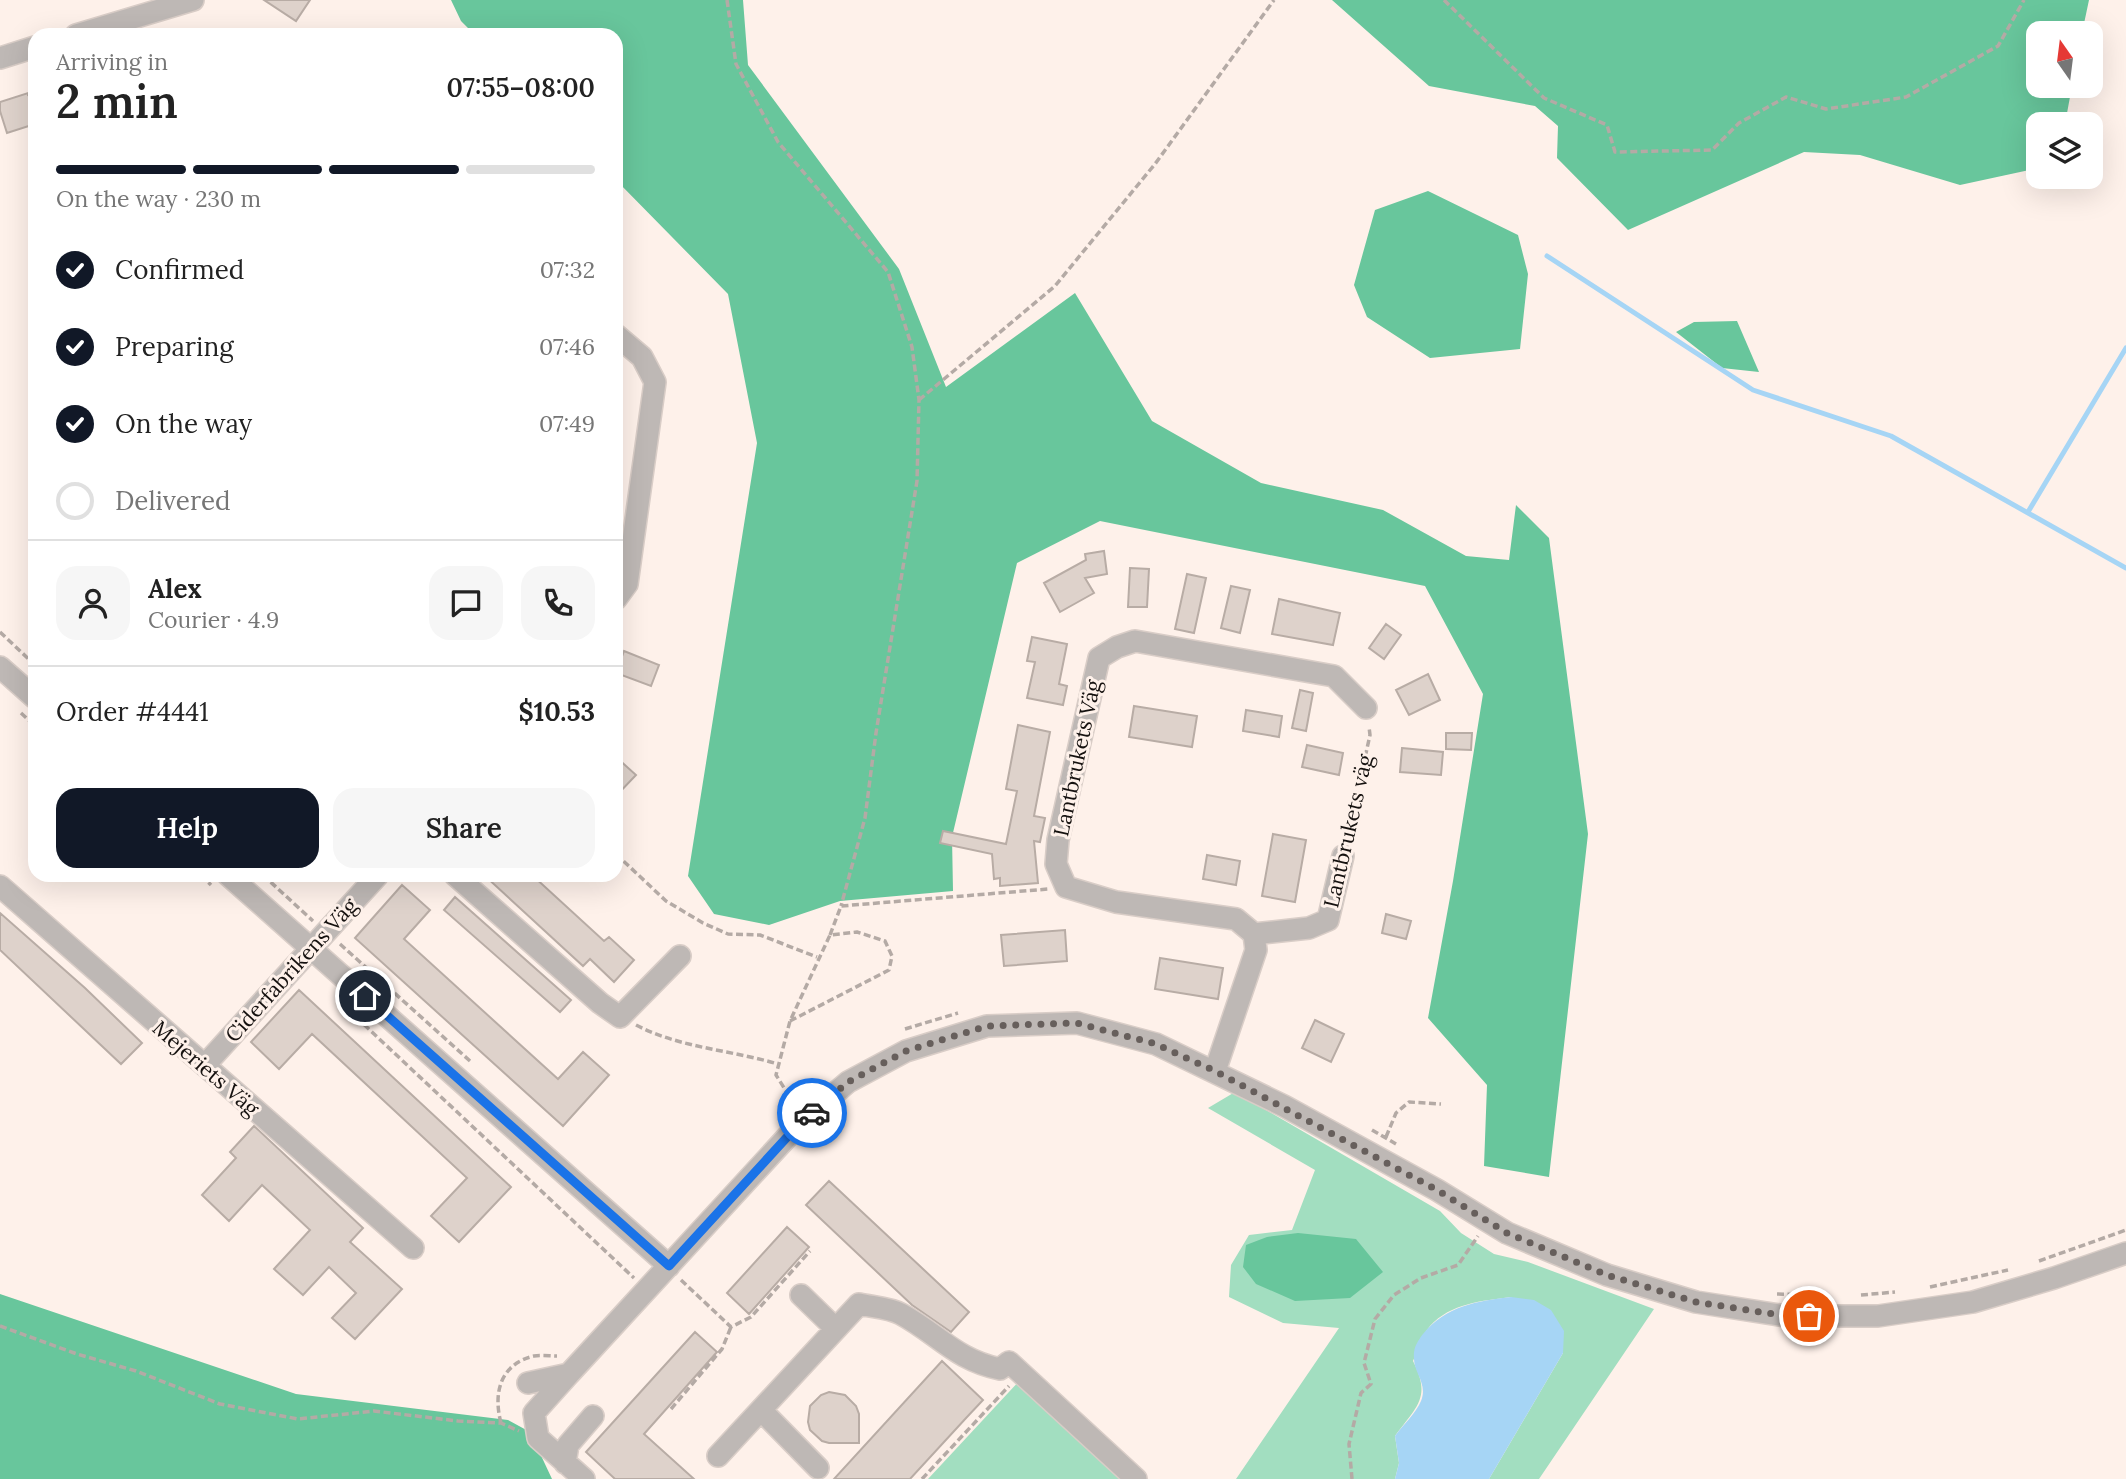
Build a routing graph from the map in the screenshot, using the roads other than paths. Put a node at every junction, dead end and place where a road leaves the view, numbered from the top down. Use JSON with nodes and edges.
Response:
{"nodes":[{"id":1,"x":193,"y":0,"type":"edge"},
{"id":2,"x":99,"y":28,"type":"edge"},
{"id":3,"x":28,"y":49,"type":"edge"},
{"id":4,"x":0,"y":58,"type":"edge"},
{"id":5,"x":623,"y":341,"type":"edge"},
{"id":6,"x":623,"y":589,"type":"edge"},
{"id":7,"x":0,"y":667,"type":"edge"},
{"id":8,"x":28,"y":692,"type":"edge"},
{"id":9,"x":1366,"y":708,"type":"road end"},
{"id":10,"x":1343,"y":856,"type":"road end"},
{"id":11,"x":236,"y":882,"type":"edge"},
{"id":12,"x":371,"y":882,"type":"edge"},
{"id":13,"x":463,"y":882,"type":"edge"},
{"id":14,"x":0,"y":886,"type":"edge"},
{"id":15,"x":1254,"y":934,"type":"junction"},
{"id":16,"x":311,"y":948,"type":"junction"},
{"id":17,"x":680,"y":956,"type":"dead end"},
{"id":18,"x":205,"y":1065,"type":"junction"},
{"id":19,"x":1215,"y":1071,"type":"junction"},
{"id":20,"x":413,"y":1248,"type":"dead end"},
{"id":21,"x":2126,"y":1253,"type":"edge"},
{"id":22,"x":669,"y":1267,"type":"junction"},
{"id":23,"x":801,"y":1295,"type":"dead end"},
{"id":24,"x":836,"y":1329,"type":"junction"},
{"id":25,"x":568,"y":1365,"type":"junction"},
{"id":26,"x":528,"y":1383,"type":"dead end"},
{"id":27,"x":761,"y":1409,"type":"junction"},
{"id":28,"x":593,"y":1416,"type":"dead end"},
{"id":29,"x":718,"y":1456,"type":"dead end"},
{"id":30,"x":565,"y":1463,"type":"junction"},
{"id":31,"x":818,"y":1468,"type":"dead end"},
{"id":32,"x":584,"y":1479,"type":"edge"},
{"id":33,"x":1136,"y":1479,"type":"edge"}],
"edges":[{"from":1,"to":2,"type":"street"},
{"from":3,"to":4,"type":"street"},
{"from":5,"to":6,"type":"street"},
{"from":7,"to":8,"type":"street"},
{"from":9,"to":15,"type":"street","name":"Lantbrukets Väg"},
{"from":10,"to":15,"type":"street","name":"Lantbrukets väg"},
{"from":11,"to":16,"type":"street"},
{"from":12,"to":16,"type":"street","name":"Ciderfabrikens Väg"},
{"from":13,"to":17,"type":"street"},
{"from":14,"to":18,"type":"street","name":"Mejeriets Väg"},
{"from":15,"to":19,"type":"street"},
{"from":16,"to":18,"type":"street","name":"Ciderfabrikens Väg"},
{"from":16,"to":22,"type":"street"},
{"from":18,"to":20,"type":"street","name":"Mejeriets Väg"},
{"from":19,"to":21,"type":"street"},
{"from":19,"to":22,"type":"street"},
{"from":22,"to":25,"type":"street"},
{"from":23,"to":24,"type":"street"},
{"from":24,"to":27,"type":"street"},
{"from":24,"to":33,"type":"street"},
{"from":25,"to":26,"type":"street"},
{"from":25,"to":30,"type":"street"},
{"from":27,"to":29,"type":"street"},
{"from":27,"to":31,"type":"street"},
{"from":28,"to":30,"type":"street"},
{"from":30,"to":32,"type":"street"}]}
